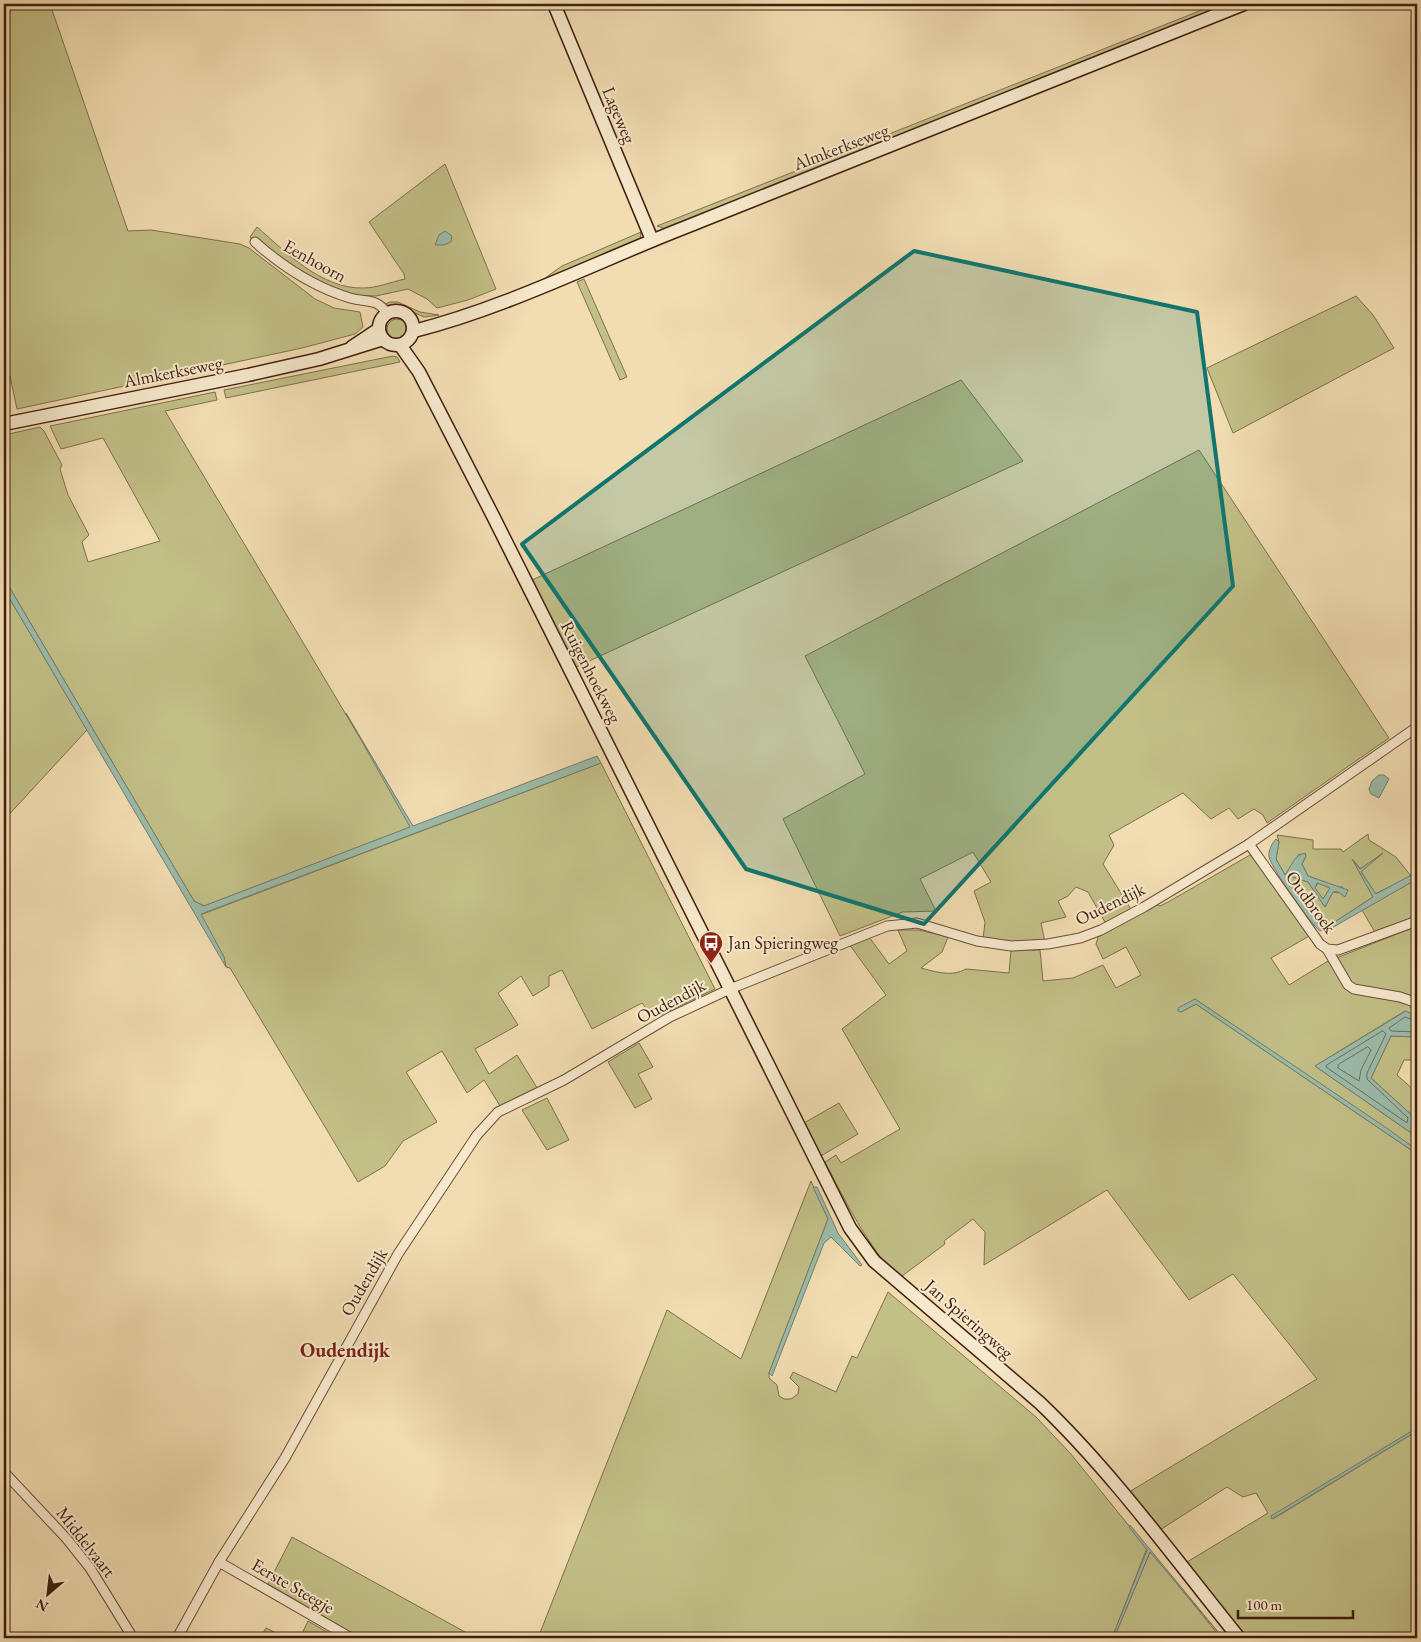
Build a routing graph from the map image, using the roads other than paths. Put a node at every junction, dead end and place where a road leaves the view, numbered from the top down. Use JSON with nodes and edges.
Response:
{"nodes":[{"id":1,"x":554,"y":4,"type":"edge"},
{"id":2,"x":1244,"y":4,"type":"edge"},
{"id":3,"x":652,"y":240,"type":"junction"},
{"id":4,"x":255,"y":242,"type":"dead end"},
{"id":5,"x":387,"y":313,"type":"junction"},
{"id":6,"x":381,"y":334,"type":"junction"},
{"id":7,"x":409,"y":335,"type":"junction"},
{"id":8,"x":4,"y":424,"type":"edge"},
{"id":9,"x":1417,"y":727,"type":"edge"},
{"id":10,"x":1250,"y":844,"type":"junction"},
{"id":11,"x":1417,"y":921,"type":"edge"},
{"id":12,"x":1327,"y":949,"type":"junction"},
{"id":13,"x":730,"y":989,"type":"junction"},
{"id":14,"x":1417,"y":1004,"type":"edge"},
{"id":15,"x":4,"y":1472,"type":"edge"},
{"id":16,"x":219,"y":1562,"type":"junction"},
{"id":17,"x":133,"y":1638,"type":"edge"},
{"id":18,"x":177,"y":1638,"type":"edge"},
{"id":19,"x":351,"y":1638,"type":"edge"},
{"id":20,"x":1239,"y":1638,"type":"edge"}],
"edges":[{"from":1,"to":3,"type":"street","name":"Lageweg"},
{"from":2,"to":3,"type":"street","name":"Almkerkseweg"},
{"from":3,"to":7,"type":"street","name":"Almkerkseweg"},
{"from":4,"to":5,"type":"street","name":"Eenhoorn"},
{"from":5,"to":6,"type":"street"},
{"from":5,"to":7,"type":"street"},
{"from":6,"to":7,"type":"street"},
{"from":6,"to":8,"type":"street","name":"Almkerkseweg"},
{"from":7,"to":13,"type":"street","name":"Ruigenhoekweg"},
{"from":9,"to":10,"type":"street","name":"Oudendijk"},
{"from":10,"to":12,"type":"street","name":"Oudbroek"},
{"from":10,"to":13,"type":"street","name":"Oudendijk"},
{"from":11,"to":12,"type":"street","name":"Oudbroek"},
{"from":12,"to":14,"type":"street"},
{"from":13,"to":16,"type":"street","name":"Oudendijk"},
{"from":13,"to":20,"type":"street","name":"Jan Spieringweg"},
{"from":15,"to":17,"type":"street","name":"Middelvaart"},
{"from":16,"to":18,"type":"street","name":"Oudendijk"},
{"from":16,"to":19,"type":"street","name":"Eerste Steegje"}]}
